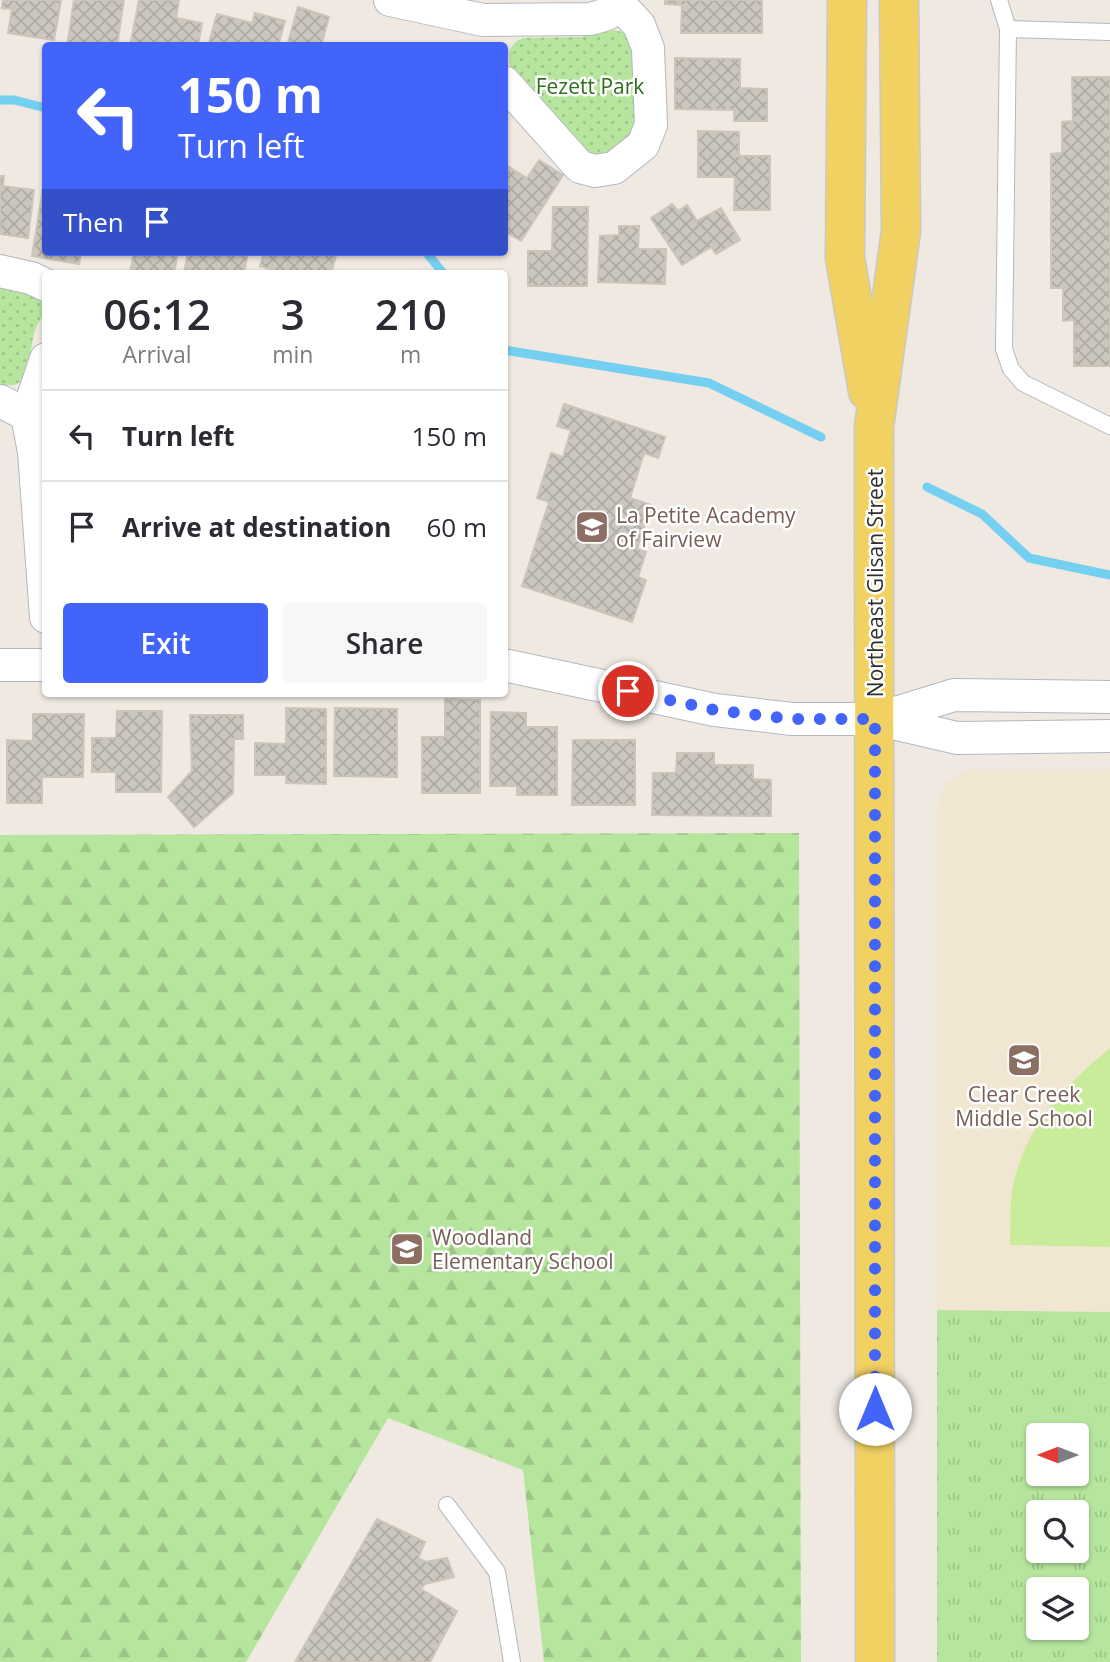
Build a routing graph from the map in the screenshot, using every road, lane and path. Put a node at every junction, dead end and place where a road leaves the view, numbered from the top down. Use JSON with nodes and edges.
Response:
{"nodes":[{"id":1,"x":390,"y":0,"type":"edge"},
{"id":2,"x":847,"y":0,"type":"edge"},
{"id":3,"x":899,"y":0,"type":"edge"},
{"id":4,"x":999,"y":0,"type":"edge"},
{"id":5,"x":621,"y":3,"type":"edge"},
{"id":6,"x":1008,"y":29,"type":"junction"},
{"id":7,"x":1110,"y":32,"type":"edge"},
{"id":8,"x":484,"y":33,"type":"edge"},
{"id":9,"x":508,"y":86,"type":"edge"},
{"id":10,"x":0,"y":271,"type":"edge"},
{"id":11,"x":42,"y":283,"type":"edge"},
{"id":12,"x":42,"y":365,"type":"edge"},
{"id":13,"x":13,"y":408,"type":"edge"},
{"id":14,"x":1110,"y":426,"type":"edge"},
{"id":15,"x":874,"y":427,"type":"junction"},
{"id":16,"x":41,"y":500,"type":"edge"},
{"id":17,"x":42,"y":523,"type":"edge"},
{"id":18,"x":0,"y":665,"type":"edge"},
{"id":19,"x":42,"y":665,"type":"edge"},
{"id":20,"x":508,"y":665,"type":"edge"},
{"id":21,"x":1110,"y":697,"type":"edge"},
{"id":22,"x":875,"y":719,"type":"junction"},
{"id":23,"x":1110,"y":736,"type":"edge"},
{"id":24,"x":447,"y":1505,"type":"dead end"},
{"id":25,"x":512,"y":1662,"type":"edge"},
{"id":26,"x":875,"y":1662,"type":"edge"}],
"edges":[{"from":1,"to":8,"type":"street"},
{"from":2,"to":15,"type":"main road","name":"Northeast Glisan Street"},
{"from":3,"to":15,"type":"main road","name":"Northeast Glisan Street"},
{"from":4,"to":6,"type":"lane"},
{"from":5,"to":8,"type":"street"},
{"from":5,"to":9,"type":"street"},
{"from":6,"to":7,"type":"lane"},
{"from":6,"to":14,"type":"lane"},
{"from":10,"to":11,"type":"street"},
{"from":12,"to":13,"type":"street"},
{"from":13,"to":16,"type":"street"},
{"from":15,"to":22,"type":"main road","name":"Northeast Glisan Street"},
{"from":16,"to":17,"type":"street"},
{"from":18,"to":19,"type":"street"},
{"from":20,"to":22,"type":"street"},
{"from":21,"to":22,"type":"street"},
{"from":22,"to":23,"type":"street"},
{"from":22,"to":26,"type":"main road","name":"Northeast Glisan Street"},
{"from":24,"to":25,"type":"lane"}]}
